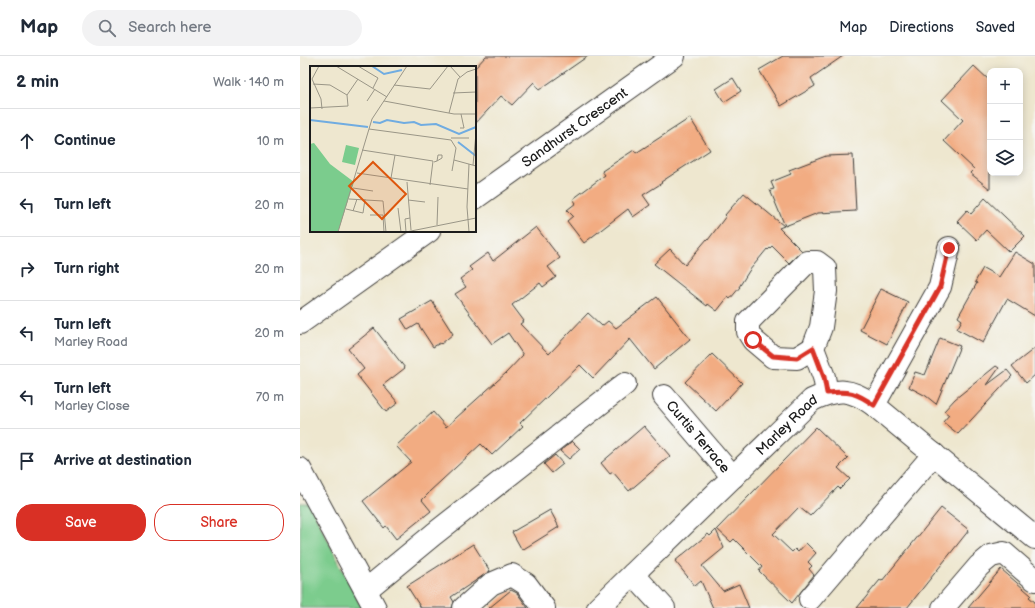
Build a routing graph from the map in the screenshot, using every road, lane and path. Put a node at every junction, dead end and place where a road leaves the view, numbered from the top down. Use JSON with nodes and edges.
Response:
{"nodes":[{"id":1,"x":674,"y":56,"type":"edge"},
{"id":2,"x":476,"y":197,"type":"edge"},
{"id":3,"x":428,"y":232,"type":"edge"},
{"id":4,"x":949,"y":248,"type":"dead end"},
{"id":5,"x":300,"y":323,"type":"edge"},
{"id":6,"x":813,"y":348,"type":"dead end"},
{"id":7,"x":625,"y":384,"type":"dead end"},
{"id":8,"x":827,"y":393,"type":"junction"},
{"id":9,"x":664,"y":396,"type":"dead end"},
{"id":10,"x":874,"y":405,"type":"junction"},
{"id":11,"x":934,"y":454,"type":"junction"},
{"id":12,"x":300,"y":469,"type":"edge"},
{"id":13,"x":733,"y":477,"type":"junction"},
{"id":14,"x":1035,"y":538,"type":"edge"},
{"id":15,"x":634,"y":574,"type":"junction"},
{"id":16,"x":1035,"y":580,"type":"edge"},
{"id":17,"x":371,"y":599,"type":"edge"},
{"id":18,"x":810,"y":599,"type":"dead end"},
{"id":19,"x":464,"y":608,"type":"edge"},
{"id":20,"x":544,"y":608,"type":"edge"},
{"id":21,"x":598,"y":608,"type":"edge"},
{"id":22,"x":664,"y":608,"type":"edge"},
{"id":23,"x":943,"y":608,"type":"edge"}],
"edges":[{"from":1,"to":2,"type":"street","name":"Sandhurst Crescent"},
{"from":3,"to":5,"type":"street"},
{"from":4,"to":10,"type":"street"},
{"from":6,"to":8,"type":"street"},
{"from":7,"to":17,"type":"street"},
{"from":8,"to":10,"type":"street","name":"Marley Road"},
{"from":8,"to":13,"type":"street","name":"Marley Road"},
{"from":9,"to":13,"type":"street","name":"Curtis Terrace"},
{"from":10,"to":11,"type":"street","name":"Marley Road"},
{"from":11,"to":14,"type":"street","name":"Marley Road"},
{"from":11,"to":18,"type":"street"},
{"from":12,"to":17,"type":"street"},
{"from":13,"to":15,"type":"street","name":"Marley Road"},
{"from":15,"to":21,"type":"street","name":"Marley Road"},
{"from":15,"to":22,"type":"street"},
{"from":16,"to":23,"type":"street"},
{"from":19,"to":20,"type":"street"}]}
